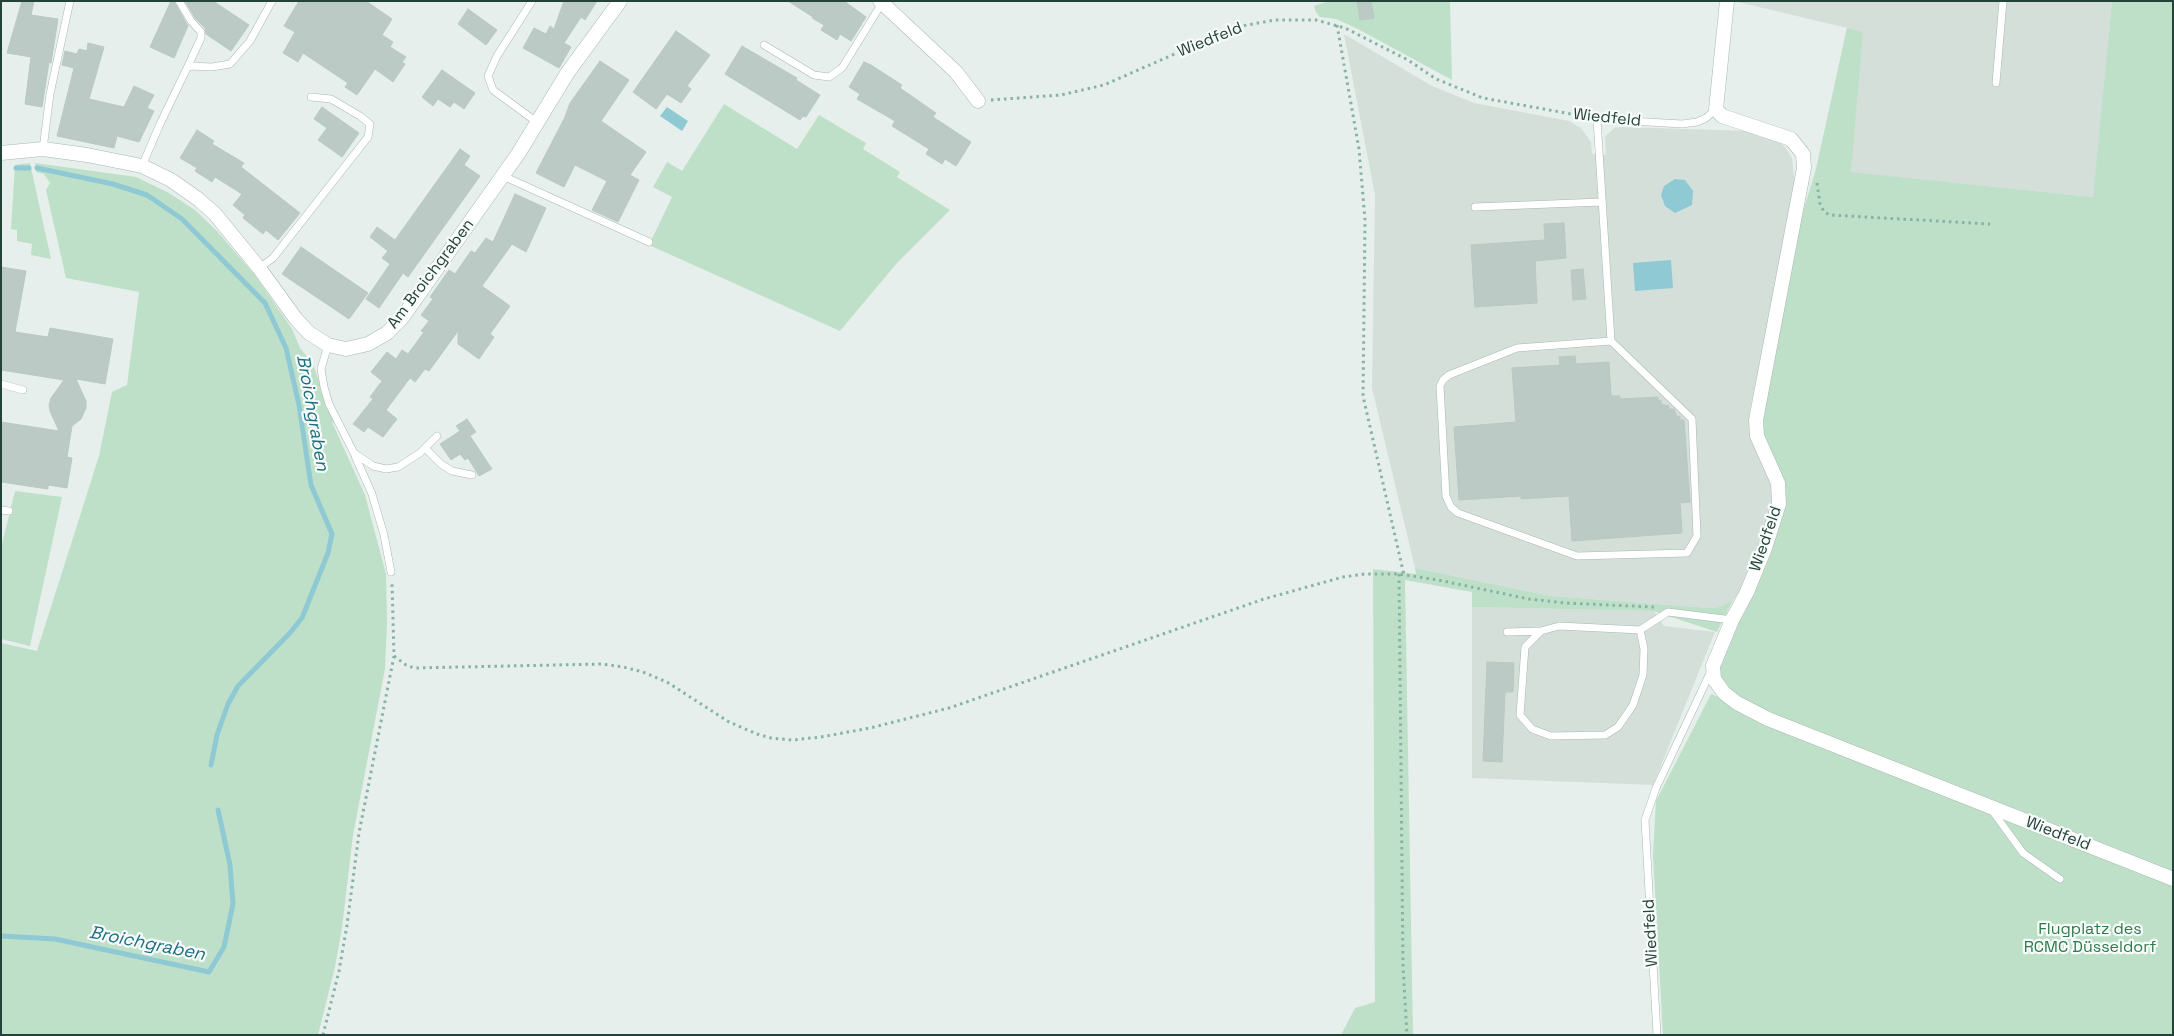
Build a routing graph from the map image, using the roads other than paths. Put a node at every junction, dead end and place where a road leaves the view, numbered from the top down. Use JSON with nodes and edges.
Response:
{"nodes":[{"id":1,"x":70,"y":1,"type":"edge"},
{"id":2,"x":179,"y":1,"type":"edge"},
{"id":3,"x":272,"y":1,"type":"edge"},
{"id":4,"x":532,"y":1,"type":"edge"},
{"id":5,"x":620,"y":1,"type":"edge"},
{"id":6,"x":1727,"y":1,"type":"edge"},
{"id":7,"x":2003,"y":1,"type":"edge"},
{"id":8,"x":881,"y":2,"type":"edge"},
{"id":9,"x":764,"y":45,"type":"dead end"},
{"id":10,"x":188,"y":66,"type":"junction"},
{"id":11,"x":1996,"y":83,"type":"dead end"},
{"id":12,"x":311,"y":97,"type":"dead end"},
{"id":13,"x":978,"y":101,"type":"road end"},
{"id":14,"x":1716,"y":109,"type":"junction"},
{"id":15,"x":538,"y":123,"type":"junction"},
{"id":16,"x":43,"y":150,"type":"junction"},
{"id":17,"x":1,"y":153,"type":"edge"},
{"id":18,"x":142,"y":166,"type":"junction"},
{"id":19,"x":503,"y":176,"type":"junction"},
{"id":20,"x":1601,"y":202,"type":"junction"},
{"id":21,"x":1475,"y":207,"type":"dead end"},
{"id":22,"x":649,"y":242,"type":"dead end"},
{"id":23,"x":259,"y":268,"type":"junction"},
{"id":24,"x":1611,"y":341,"type":"junction"},
{"id":25,"x":328,"y":345,"type":"junction"},
{"id":26,"x":1,"y":384,"type":"edge"},
{"id":27,"x":23,"y":390,"type":"dead end"},
{"id":28,"x":437,"y":436,"type":"dead end"},
{"id":29,"x":425,"y":448,"type":"junction"},
{"id":30,"x":354,"y":453,"type":"junction"},
{"id":31,"x":472,"y":475,"type":"dead end"},
{"id":32,"x":392,"y":572,"type":"road end"},
{"id":33,"x":1732,"y":620,"type":"junction"},
{"id":34,"x":1640,"y":630,"type":"junction"},
{"id":35,"x":1540,"y":631,"type":"junction"},
{"id":36,"x":1507,"y":632,"type":"dead end"},
{"id":37,"x":1713,"y":666,"type":"junction"},
{"id":38,"x":1989,"y":807,"type":"junction"},
{"id":39,"x":2060,"y":879,"type":"dead end"},
{"id":40,"x":2173,"y":879,"type":"edge"},
{"id":41,"x":1657,"y":1035,"type":"edge"}],
"edges":[{"from":1,"to":16,"type":"lane"},
{"from":2,"to":10,"type":"lane"},
{"from":3,"to":10,"type":"lane"},
{"from":4,"to":15,"type":"lane"},
{"from":5,"to":15,"type":"street","name":"Am Broichgraben"},
{"from":6,"to":14,"type":"street"},
{"from":7,"to":11,"type":"lane"},
{"from":8,"to":9,"type":"lane"},
{"from":8,"to":13,"type":"street"},
{"from":10,"to":18,"type":"lane"},
{"from":12,"to":23,"type":"lane"},
{"from":14,"to":20,"type":"lane","name":"Wiedfeld"},
{"from":14,"to":33,"type":"street","name":"Wiedfeld"},
{"from":15,"to":19,"type":"street","name":"Am Broichgraben"},
{"from":16,"to":17,"type":"street","name":"Am Broichgraben"},
{"from":16,"to":18,"type":"street","name":"Am Broichgraben"},
{"from":18,"to":23,"type":"street","name":"Am Broichgraben"},
{"from":19,"to":22,"type":"lane"},
{"from":19,"to":25,"type":"street","name":"Am Broichgraben"},
{"from":20,"to":21,"type":"lane"},
{"from":20,"to":24,"type":"lane"},
{"from":23,"to":25,"type":"street","name":"Am Broichgraben"},
{"from":24,"to":24,"type":"lane"},
{"from":25,"to":30,"type":"lane"},
{"from":26,"to":27,"type":"lane"},
{"from":28,"to":29,"type":"lane"},
{"from":29,"to":30,"type":"lane"},
{"from":29,"to":31,"type":"lane"},
{"from":30,"to":32,"type":"lane"},
{"from":33,"to":34,"type":"lane"},
{"from":33,"to":37,"type":"street","name":"Wiedfeld"},
{"from":34,"to":35,"type":"lane"},
{"from":34,"to":35,"type":"lane"},
{"from":35,"to":36,"type":"lane"},
{"from":37,"to":38,"type":"street","name":"Wiedfeld"},
{"from":37,"to":41,"type":"lane","name":"Wiedfeld"},
{"from":38,"to":39,"type":"lane"},
{"from":38,"to":40,"type":"street","name":"Wiedfeld"}]}
